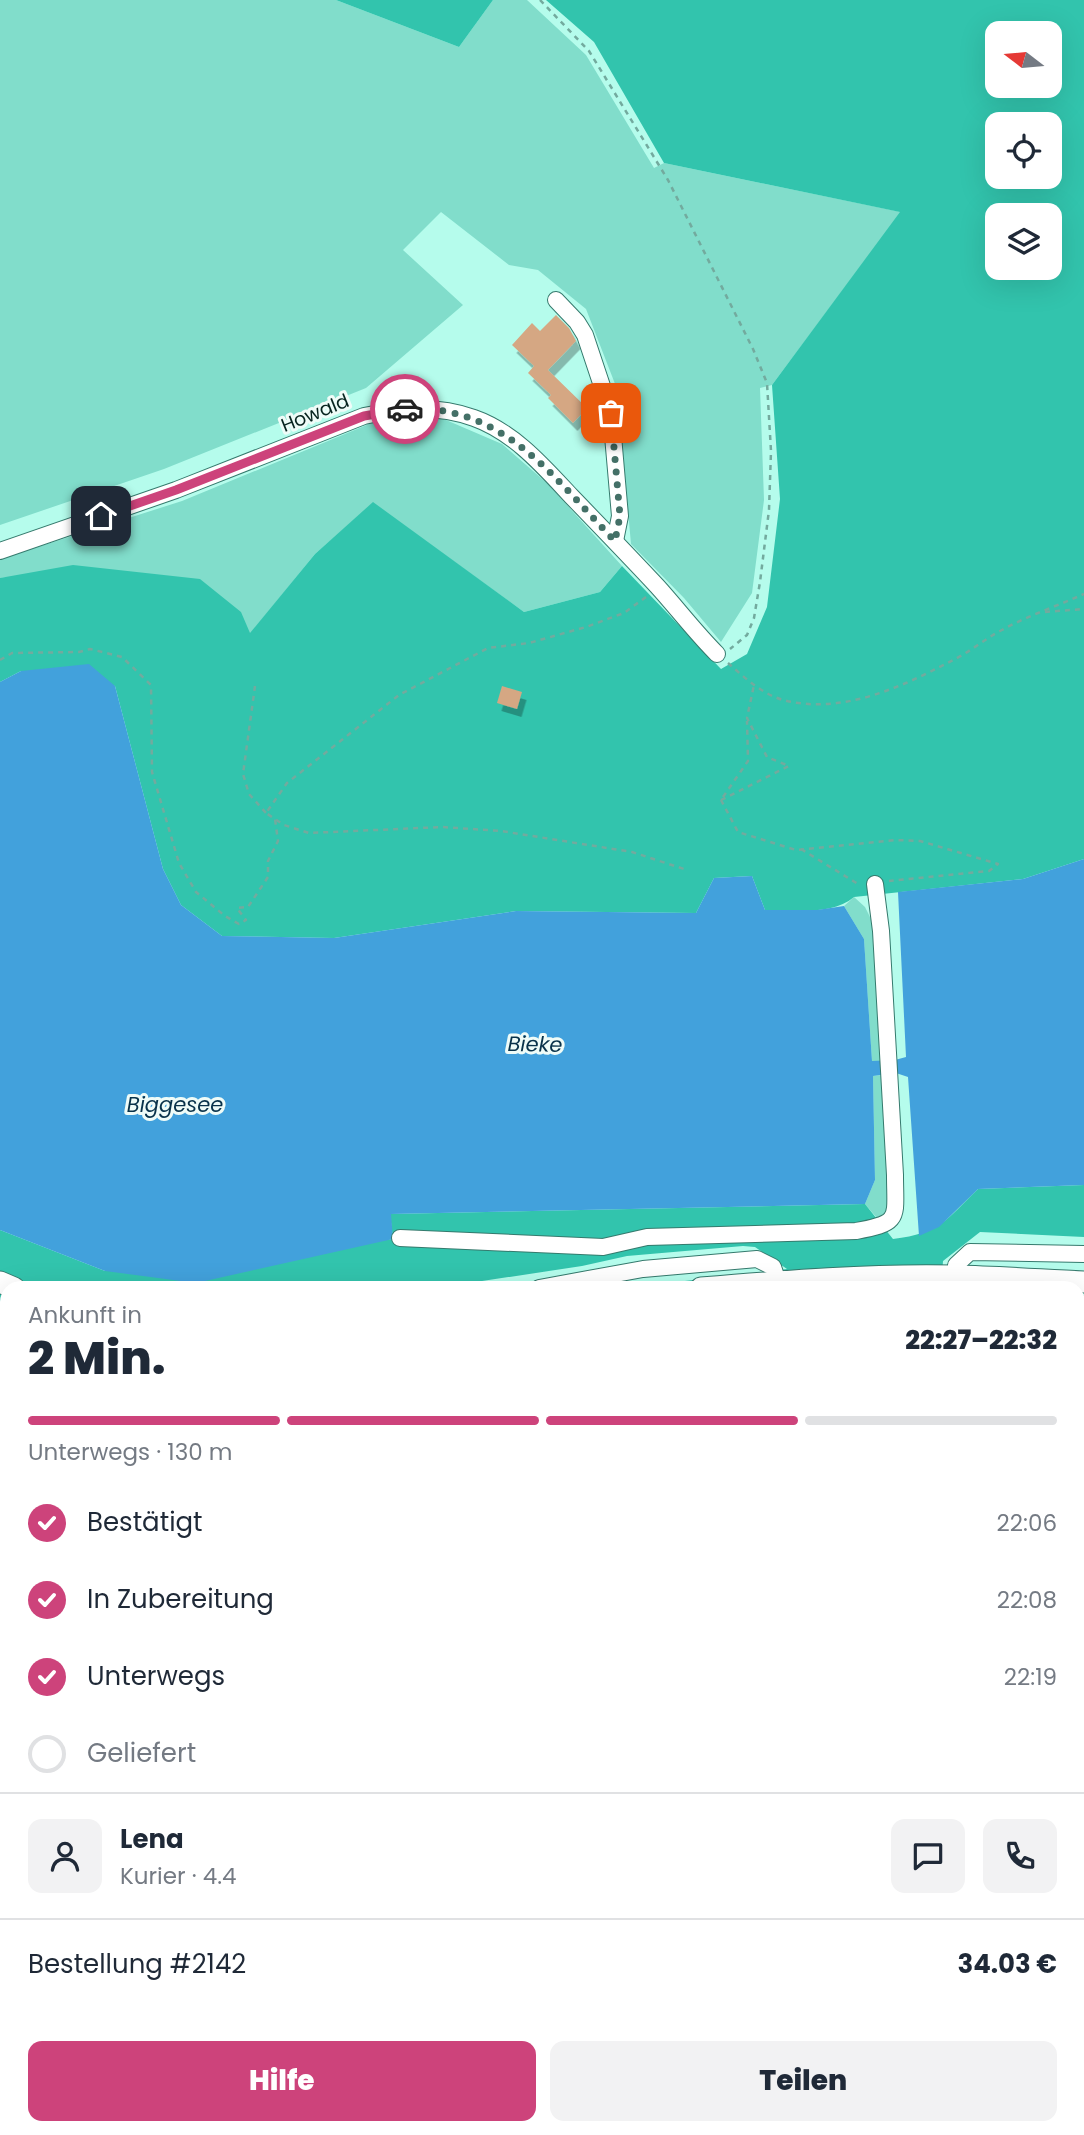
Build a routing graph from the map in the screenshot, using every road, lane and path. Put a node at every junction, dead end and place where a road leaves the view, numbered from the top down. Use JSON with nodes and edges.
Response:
{"nodes":[{"id":1,"x":540,"y":0,"type":"edge"},
{"id":2,"x":556,"y":300,"type":"dead end"},
{"id":3,"x":615,"y":541,"type":"junction"},
{"id":4,"x":0,"y":551,"type":"edge"},
{"id":5,"x":659,"y":588,"type":"junction"},
{"id":6,"x":1084,"y":594,"type":"edge"},
{"id":7,"x":1084,"y":608,"type":"edge"},
{"id":8,"x":1043,"y":612,"type":"junction"},
{"id":9,"x":717,"y":653,"type":"junction"},
{"id":10,"x":0,"y":660,"type":"edge"},
{"id":11,"x":754,"y":685,"type":"junction"},
{"id":12,"x":255,"y":686,"type":"dead end"},
{"id":13,"x":747,"y":718,"type":"junction"},
{"id":14,"x":721,"y":800,"type":"junction"},
{"id":15,"x":266,"y":813,"type":"junction"},
{"id":16,"x":275,"y":819,"type":"junction"},
{"id":17,"x":801,"y":849,"type":"junction"},
{"id":18,"x":684,"y":869,"type":"dead end"},
{"id":19,"x":875,"y":884,"type":"junction"},
{"id":20,"x":400,"y":1238,"type":"dead end"},
{"id":21,"x":603,"y":1247,"type":"junction"},
{"id":22,"x":1084,"y":1254,"type":"edge"},
{"id":23,"x":610,"y":1275,"type":"junction"},
{"id":24,"x":956,"y":1276,"type":"junction"},
{"id":25,"x":577,"y":1281,"type":"edge"},
{"id":26,"x":778,"y":1281,"type":"edge"},
{"id":27,"x":796,"y":1281,"type":"edge"},
{"id":28,"x":1063,"y":1281,"type":"edge"}],
"edges":[{"from":1,"to":9,"type":"path"},
{"from":2,"to":3,"type":"street"},
{"from":3,"to":4,"type":"street","name":"Howald"},
{"from":3,"to":5,"type":"street","name":"Howald"},
{"from":5,"to":9,"type":"street","name":"Howald"},
{"from":5,"to":15,"type":"path"},
{"from":6,"to":8,"type":"path"},
{"from":7,"to":8,"type":"path"},
{"from":8,"to":11,"type":"path"},
{"from":9,"to":11,"type":"path"},
{"from":10,"to":16,"type":"path"},
{"from":11,"to":13,"type":"path"},
{"from":12,"to":15,"type":"path"},
{"from":13,"to":14,"type":"path"},
{"from":13,"to":14,"type":"path"},
{"from":14,"to":17,"type":"path"},
{"from":15,"to":16,"type":"path"},
{"from":16,"to":18,"type":"path"},
{"from":17,"to":19,"type":"path"},
{"from":17,"to":19,"type":"path"},
{"from":19,"to":21,"type":"street"},
{"from":20,"to":21,"type":"street"},
{"from":21,"to":23,"type":"street"},
{"from":22,"to":24,"type":"street"},
{"from":23,"to":25,"type":"street"},
{"from":23,"to":26,"type":"street"},
{"from":24,"to":27,"type":"main road"},
{"from":24,"to":28,"type":"main road"}]}
